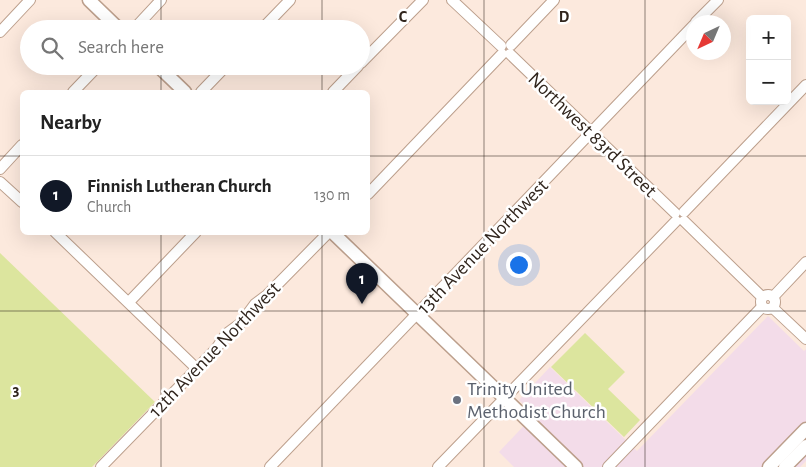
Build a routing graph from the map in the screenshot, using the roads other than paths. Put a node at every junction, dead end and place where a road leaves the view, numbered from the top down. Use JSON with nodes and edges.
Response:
{"nodes":[{"id":1,"x":30,"y":0,"type":"edge"},
{"id":2,"x":89,"y":0,"type":"edge"},
{"id":3,"x":161,"y":0,"type":"edge"},
{"id":4,"x":290,"y":0,"type":"edge"},
{"id":5,"x":423,"y":0,"type":"edge"},
{"id":6,"x":452,"y":0,"type":"edge"},
{"id":7,"x":554,"y":0,"type":"edge"},
{"id":8,"x":718,"y":0,"type":"edge"},
{"id":9,"x":703,"y":15,"type":"edge"},
{"id":10,"x":110,"y":20,"type":"edge"},
{"id":11,"x":142,"y":20,"type":"edge"},
{"id":12,"x":271,"y":20,"type":"edge"},
{"id":13,"x":0,"y":32,"type":"edge"},
{"id":14,"x":686,"y":33,"type":"edge"},
{"id":15,"x":506,"y":50,"type":"junction"},
{"id":16,"x":370,"y":54,"type":"edge"},
{"id":17,"x":89,"y":75,"type":"edge"},
{"id":18,"x":167,"y":75,"type":"edge"},
{"id":19,"x":217,"y":75,"type":"edge"},
{"id":20,"x":349,"y":75,"type":"edge"},
{"id":21,"x":806,"y":85,"type":"edge"},
{"id":22,"x":75,"y":90,"type":"edge"},
{"id":23,"x":183,"y":90,"type":"edge"},
{"id":24,"x":202,"y":90,"type":"edge"},
{"id":25,"x":335,"y":90,"type":"edge"},
{"id":26,"x":592,"y":132,"type":"junction"},
{"id":27,"x":20,"y":147,"type":"edge"},
{"id":28,"x":0,"y":169,"type":"edge"},
{"id":29,"x":0,"y":182,"type":"edge"},
{"id":30,"x":370,"y":192,"type":"edge"},
{"id":31,"x":20,"y":200,"type":"edge"},
{"id":32,"x":680,"y":217,"type":"junction"},
{"id":33,"x":62,"y":235,"type":"edge"},
{"id":34,"x":193,"y":235,"type":"edge"},
{"id":35,"x":327,"y":235,"type":"edge"},
{"id":36,"x":333,"y":235,"type":"edge"},
{"id":37,"x":806,"y":262,"type":"edge"},
{"id":38,"x":129,"y":302,"type":"junction"},
{"id":39,"x":768,"y":302,"type":"junction"},
{"id":40,"x":416,"y":314,"type":"junction"},
{"id":41,"x":806,"y":339,"type":"edge"},
{"id":42,"x":196,"y":368,"type":"junction"},
{"id":43,"x":504,"y":398,"type":"junction"},
{"id":44,"x":806,"y":429,"type":"edge"},
{"id":45,"x":801,"y":443,"type":"edge"},
{"id":46,"x":786,"y":466,"type":"edge"},
{"id":47,"x":101,"y":467,"type":"edge"},
{"id":48,"x":270,"y":467,"type":"edge"},
{"id":49,"x":438,"y":467,"type":"edge"},
{"id":50,"x":576,"y":467,"type":"edge"},
{"id":51,"x":608,"y":467,"type":"edge"},
{"id":52,"x":769,"y":467,"type":"edge"}],
"edges":[{"from":1,"to":13,"type":"street"},
{"from":2,"to":10,"type":"main road"},
{"from":3,"to":11,"type":"street"},
{"from":4,"to":12,"type":"street"},
{"from":5,"to":16,"type":"street"},
{"from":6,"to":15,"type":"street","name":"Northwest 83rd Street"},
{"from":7,"to":15,"type":"street"},
{"from":8,"to":9,"type":"street"},
{"from":14,"to":26,"type":"street","name":"13th Avenue Northwest"},
{"from":15,"to":26,"type":"street","name":"Northwest 83rd Street"},
{"from":15,"to":30,"type":"street"},
{"from":17,"to":22,"type":"street"},
{"from":18,"to":23,"type":"main road"},
{"from":19,"to":24,"type":"street"},
{"from":20,"to":25,"type":"street"},
{"from":21,"to":32,"type":"street"},
{"from":26,"to":32,"type":"street","name":"Northwest 83rd Street"},
{"from":26,"to":40,"type":"street","name":"13th Avenue Northwest"},
{"from":27,"to":28,"type":"street"},
{"from":29,"to":31,"type":"street"},
{"from":32,"to":39,"type":"street","name":"Northwest 83rd Street"},
{"from":32,"to":43,"type":"street"},
{"from":33,"to":38,"type":"street"},
{"from":34,"to":38,"type":"street"},
{"from":35,"to":42,"type":"street","name":"12th Avenue Northwest"},
{"from":36,"to":40,"type":"main road"},
{"from":37,"to":39,"type":"street"},
{"from":38,"to":42,"type":"street"},
{"from":39,"to":41,"type":"street","name":"Northwest 83rd Street"},
{"from":39,"to":51,"type":"street"},
{"from":40,"to":43,"type":"main road"},
{"from":40,"to":48,"type":"street","name":"13th Avenue Northwest"},
{"from":42,"to":47,"type":"street","name":"12th Avenue Northwest"},
{"from":43,"to":49,"type":"street"},
{"from":43,"to":50,"type":"main road"},
{"from":44,"to":45,"type":"main road"},
{"from":45,"to":46,"type":"main road"},
{"from":45,"to":52,"type":"main road"}]}
